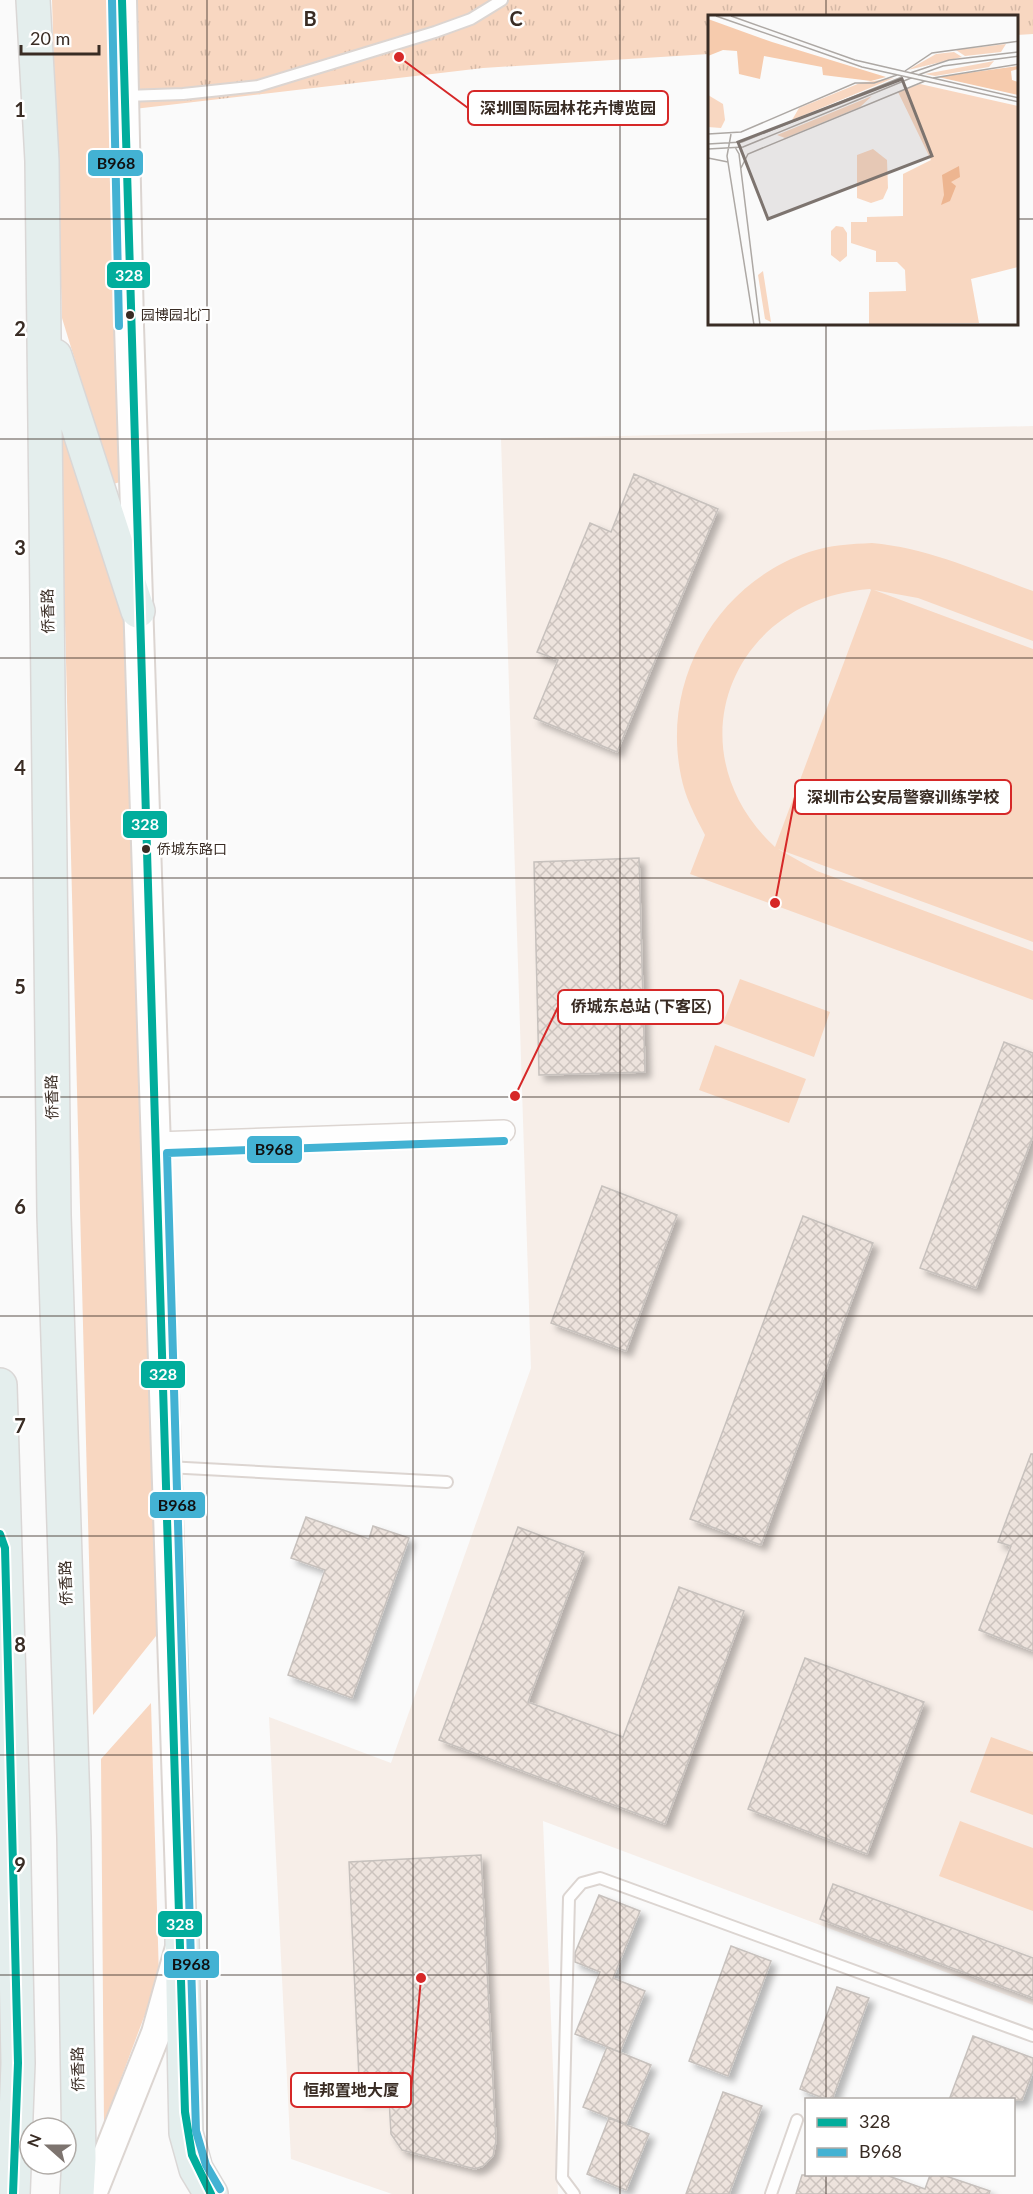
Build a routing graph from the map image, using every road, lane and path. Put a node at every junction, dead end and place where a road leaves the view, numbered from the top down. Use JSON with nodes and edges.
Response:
{"nodes":[{"id":1,"x":33,"y":0,"type":"edge"},
{"id":2,"x":122,"y":0,"type":"edge"},
{"id":3,"x":502,"y":0,"type":"edge"},
{"id":4,"x":123,"y":96,"type":"junction"},
{"id":5,"x":45,"y":325,"type":"junction"},
{"id":6,"x":138,"y":611,"type":"junction"},
{"id":7,"x":504,"y":1131,"type":"dead end"},
{"id":8,"x":156,"y":1143,"type":"junction"},
{"id":9,"x":0,"y":1385,"type":"edge"},
{"id":10,"x":166,"y":1467,"type":"junction"},
{"id":11,"x":447,"y":1482,"type":"dead end"},
{"id":12,"x":2,"y":1541,"type":"edge"},
{"id":13,"x":0,"y":1927,"type":"edge"},
{"id":14,"x":182,"y":1940,"type":"junction"},
{"id":15,"x":16,"y":1970,"type":"junction"},
{"id":16,"x":1033,"y":2036,"type":"edge"},
{"id":17,"x":797,"y":2120,"type":"dead end"},
{"id":18,"x":13,"y":2194,"type":"edge"},
{"id":19,"x":77,"y":2194,"type":"edge"},
{"id":20,"x":92,"y":2194,"type":"edge"},
{"id":21,"x":211,"y":2194,"type":"edge"},
{"id":22,"x":574,"y":2194,"type":"edge"},
{"id":23,"x":771,"y":2194,"type":"edge"}],
"edges":[{"from":1,"to":5,"type":"main road","name":"侨香路"},
{"from":2,"to":4,"type":"main road"},
{"from":3,"to":4,"type":"lane"},
{"from":4,"to":6,"type":"main road"},
{"from":5,"to":6,"type":"main road"},
{"from":5,"to":19,"type":"main road","name":"侨香路"},
{"from":6,"to":8,"type":"main road"},
{"from":7,"to":8,"type":"street"},
{"from":8,"to":10,"type":"main road"},
{"from":9,"to":12,"type":"main road"},
{"from":10,"to":11,"type":"lane"},
{"from":10,"to":14,"type":"main road"},
{"from":12,"to":15,"type":"main road"},
{"from":13,"to":15,"type":"main road"},
{"from":14,"to":20,"type":"main road"},
{"from":14,"to":21,"type":"main road"},
{"from":15,"to":18,"type":"main road"},
{"from":16,"to":22,"type":"lane"},
{"from":17,"to":23,"type":"lane"}]}
